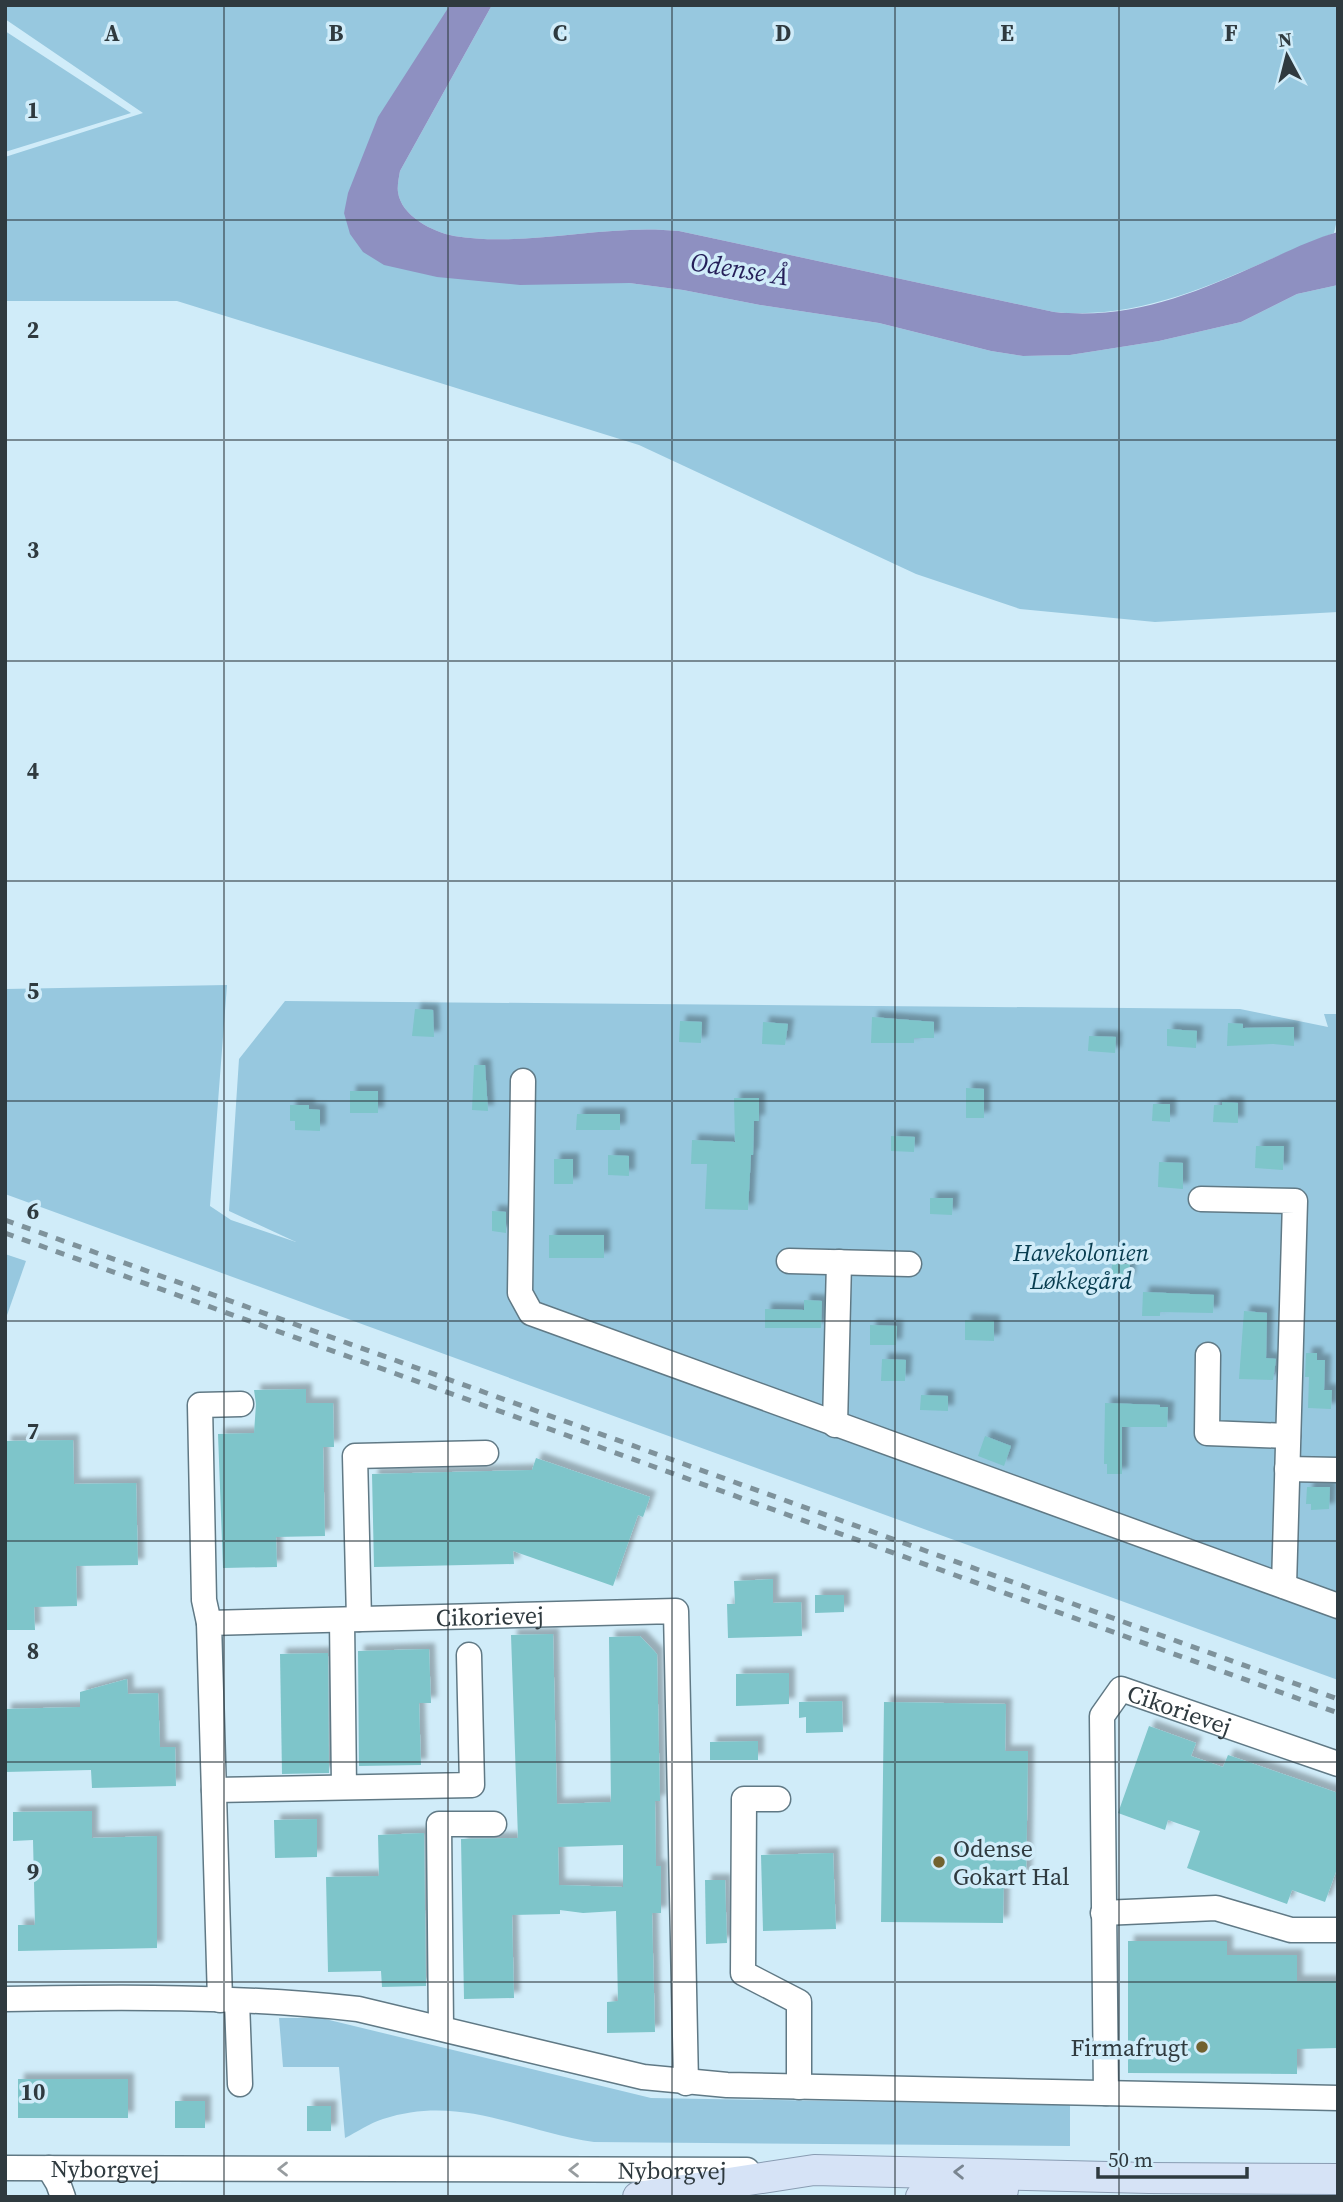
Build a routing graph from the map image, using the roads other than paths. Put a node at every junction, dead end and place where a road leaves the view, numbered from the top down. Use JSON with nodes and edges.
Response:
{"nodes":[{"id":1,"x":523,"y":1081,"type":"dead end"},
{"id":2,"x":1201,"y":1199,"type":"dead end"},
{"id":3,"x":789,"y":1261,"type":"dead end"},
{"id":4,"x":839,"y":1262,"type":"junction"},
{"id":5,"x":909,"y":1264,"type":"dead end"},
{"id":6,"x":1208,"y":1355,"type":"dead end"},
{"id":7,"x":241,"y":1404,"type":"dead end"},
{"id":8,"x":835,"y":1424,"type":"junction"},
{"id":9,"x":1288,"y":1436,"type":"junction"},
{"id":10,"x":486,"y":1453,"type":"dead end"},
{"id":11,"x":1287,"y":1469,"type":"junction"},
{"id":12,"x":1338,"y":1469,"type":"edge"},
{"id":13,"x":1284,"y":1586,"type":"junction"},
{"id":14,"x":1338,"y":1606,"type":"edge"},
{"id":15,"x":350,"y":1620,"type":"junction"},
{"id":16,"x":209,"y":1623,"type":"junction"},
{"id":17,"x":469,"y":1656,"type":"dead end"},
{"id":18,"x":1338,"y":1764,"type":"edge"},
{"id":19,"x":344,"y":1787,"type":"junction"},
{"id":20,"x":214,"y":1790,"type":"junction"},
{"id":21,"x":778,"y":1799,"type":"dead end"},
{"id":22,"x":494,"y":1824,"type":"dead end"},
{"id":23,"x":1103,"y":1913,"type":"junction"},
{"id":24,"x":1338,"y":1930,"type":"edge"},
{"id":25,"x":5,"y":1999,"type":"edge"},
{"id":26,"x":228,"y":2001,"type":"junction"},
{"id":27,"x":441,"y":2028,"type":"junction"},
{"id":28,"x":686,"y":2083,"type":"junction"},
{"id":29,"x":240,"y":2084,"type":"dead end"},
{"id":30,"x":799,"y":2087,"type":"junction"},
{"id":31,"x":1106,"y":2093,"type":"junction"},
{"id":32,"x":1338,"y":2098,"type":"edge"},
{"id":33,"x":5,"y":2168,"type":"edge"},
{"id":34,"x":49,"y":2168,"type":"junction"},
{"id":35,"x":814,"y":2170,"type":"junction"},
{"id":36,"x":1150,"y":2178,"type":"junction"},
{"id":37,"x":1338,"y":2179,"type":"edge"},
{"id":38,"x":63,"y":2197,"type":"edge"},
{"id":39,"x":638,"y":2197,"type":"edge"},
{"id":40,"x":922,"y":2197,"type":"edge"}],
"edges":[{"from":1,"to":8,"type":"street"},
{"from":2,"to":9,"type":"street"},
{"from":3,"to":4,"type":"street"},
{"from":4,"to":5,"type":"street"},
{"from":4,"to":8,"type":"street"},
{"from":6,"to":9,"type":"street"},
{"from":7,"to":16,"type":"street"},
{"from":8,"to":13,"type":"street"},
{"from":9,"to":11,"type":"street"},
{"from":10,"to":15,"type":"street"},
{"from":11,"to":12,"type":"street"},
{"from":11,"to":13,"type":"street"},
{"from":13,"to":14,"type":"street"},
{"from":15,"to":16,"type":"street","name":"Cikorievej"},
{"from":15,"to":19,"type":"street"},
{"from":15,"to":28,"type":"street","name":"Cikorievej"},
{"from":16,"to":20,"type":"street"},
{"from":17,"to":19,"type":"street"},
{"from":18,"to":23,"type":"street","name":"Cikorievej"},
{"from":19,"to":20,"type":"street"},
{"from":20,"to":26,"type":"street"},
{"from":21,"to":30,"type":"street"},
{"from":22,"to":27,"type":"street"},
{"from":23,"to":24,"type":"street"},
{"from":23,"to":31,"type":"street","name":"Cikorievej"},
{"from":25,"to":26,"type":"street"},
{"from":26,"to":27,"type":"street"},
{"from":26,"to":29,"type":"street"},
{"from":27,"to":28,"type":"street"},
{"from":28,"to":30,"type":"street"},
{"from":30,"to":31,"type":"street"},
{"from":31,"to":32,"type":"street"},
{"from":33,"to":34,"type":"street","name":"Nyborgvej"},
{"from":35,"to":34,"type":"street","name":"Nyborgvej","one_way":true},
{"from":34,"to":38,"type":"street"},
{"from":36,"to":35,"type":"main road","name":"Nyborgvej","one_way":true},
{"from":35,"to":39,"type":"main road"},
{"from":36,"to":37,"type":"main road","name":"Nyborgvej"},
{"from":36,"to":40,"type":"main road"}]}
